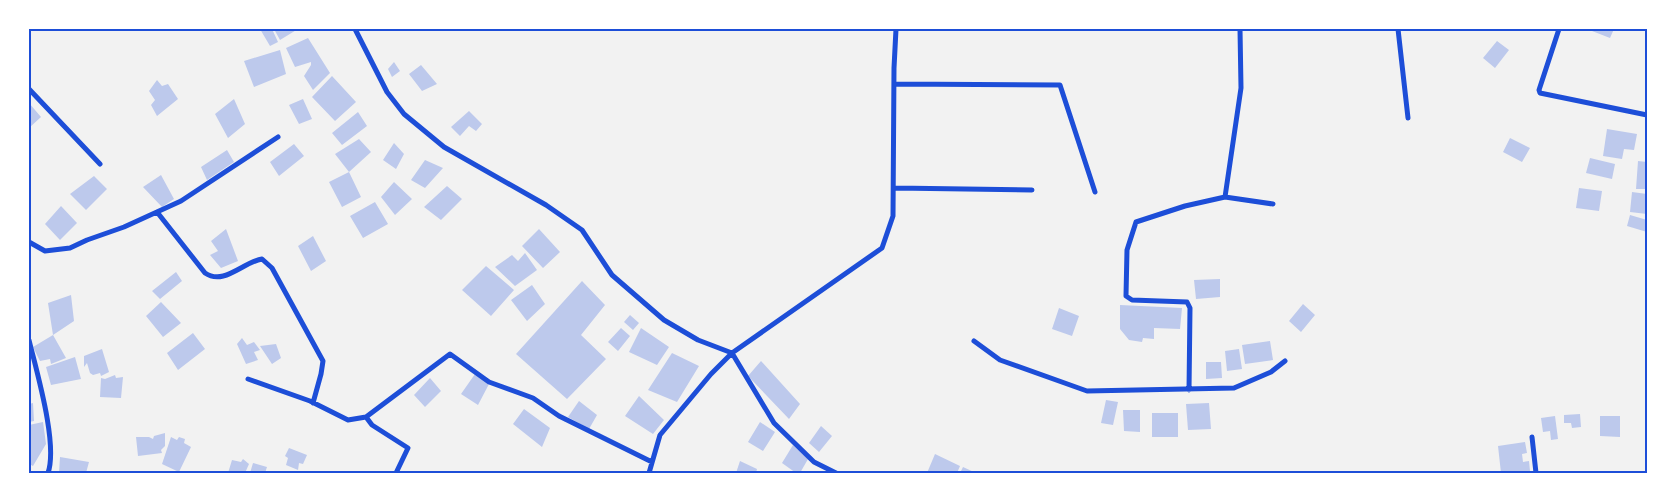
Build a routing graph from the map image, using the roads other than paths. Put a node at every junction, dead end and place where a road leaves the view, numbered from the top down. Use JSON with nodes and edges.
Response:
{"nodes":[{"id":1,"x":355,"y":29,"type":"edge"},
{"id":2,"x":896,"y":29,"type":"edge"},
{"id":3,"x":1240,"y":29,"type":"edge"},
{"id":4,"x":1398,"y":29,"type":"edge"},
{"id":5,"x":1559,"y":29,"type":"edge"},
{"id":6,"x":894,"y":84,"type":"junction"},
{"id":7,"x":29,"y":89,"type":"edge"},
{"id":8,"x":1647,"y":115,"type":"edge"},
{"id":9,"x":1408,"y":118,"type":"dead end"},
{"id":10,"x":278,"y":136,"type":"dead end"},
{"id":11,"x":100,"y":164,"type":"dead end"},
{"id":12,"x":895,"y":188,"type":"junction"},
{"id":13,"x":1032,"y":190,"type":"dead end"},
{"id":14,"x":1095,"y":192,"type":"dead end"},
{"id":15,"x":1225,"y":197,"type":"junction"},
{"id":16,"x":1273,"y":204,"type":"dead end"},
{"id":17,"x":157,"y":212,"type":"junction"},
{"id":18,"x":29,"y":242,"type":"edge"},
{"id":19,"x":29,"y":340,"type":"edge"},
{"id":20,"x":974,"y":341,"type":"dead end"},
{"id":21,"x":732,"y":353,"type":"junction"},
{"id":22,"x":1285,"y":361,"type":"dead end"},
{"id":23,"x":248,"y":379,"type":"dead end"},
{"id":24,"x":1189,"y":390,"type":"junction"},
{"id":25,"x":313,"y":403,"type":"junction"},
{"id":26,"x":366,"y":417,"type":"junction"},
{"id":27,"x":1532,"y":437,"type":"dead end"},
{"id":28,"x":652,"y":462,"type":"junction"},
{"id":29,"x":48,"y":473,"type":"edge"},
{"id":30,"x":396,"y":473,"type":"edge"},
{"id":31,"x":649,"y":473,"type":"edge"},
{"id":32,"x":836,"y":473,"type":"edge"},
{"id":33,"x":1536,"y":473,"type":"edge"}],
"edges":[{"from":1,"to":21,"type":"street"},
{"from":2,"to":6,"type":"street"},
{"from":3,"to":15,"type":"street"},
{"from":4,"to":9,"type":"street"},
{"from":5,"to":8,"type":"street"},
{"from":6,"to":12,"type":"street"},
{"from":6,"to":14,"type":"street"},
{"from":7,"to":11,"type":"street"},
{"from":10,"to":17,"type":"street"},
{"from":12,"to":13,"type":"street"},
{"from":12,"to":21,"type":"street"},
{"from":15,"to":16,"type":"street"},
{"from":15,"to":24,"type":"street"},
{"from":17,"to":18,"type":"street"},
{"from":17,"to":25,"type":"street"},
{"from":19,"to":29,"type":"street"},
{"from":20,"to":24,"type":"street"},
{"from":21,"to":28,"type":"street"},
{"from":21,"to":32,"type":"street"},
{"from":22,"to":24,"type":"street"},
{"from":23,"to":25,"type":"street"},
{"from":25,"to":26,"type":"street"},
{"from":26,"to":28,"type":"street"},
{"from":26,"to":30,"type":"street"},
{"from":27,"to":33,"type":"street"},
{"from":28,"to":31,"type":"street"}]}
